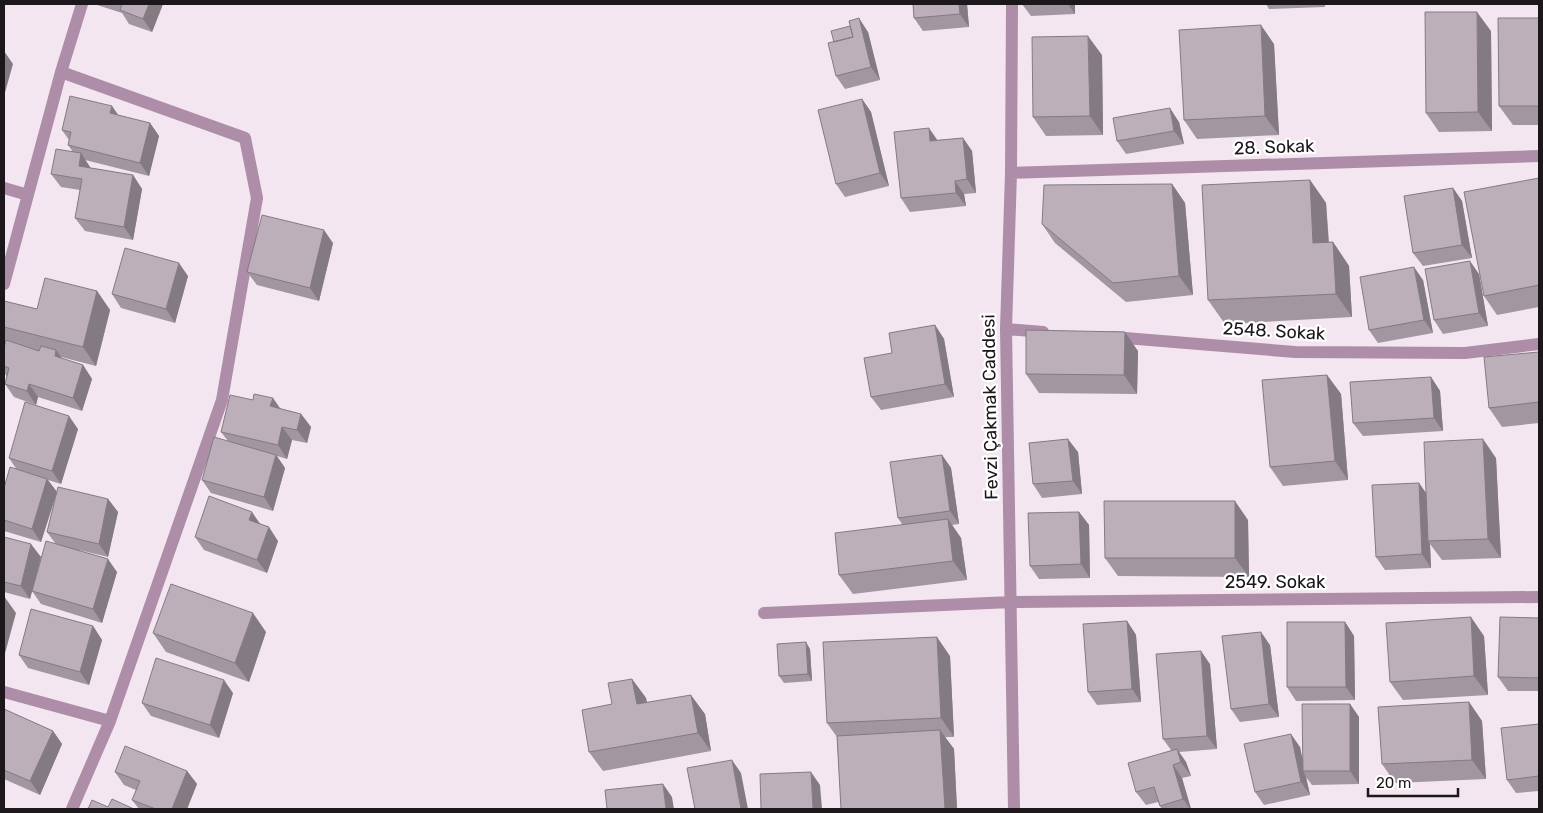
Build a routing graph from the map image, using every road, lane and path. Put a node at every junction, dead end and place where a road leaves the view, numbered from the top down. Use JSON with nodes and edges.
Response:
{"nodes":[{"id":1,"x":82,"y":4,"type":"edge"},
{"id":2,"x":1012,"y":4,"type":"edge"},
{"id":3,"x":62,"y":72,"type":"junction"},
{"id":4,"x":1539,"y":156,"type":"edge"},
{"id":5,"x":1010,"y":173,"type":"junction"},
{"id":6,"x":4,"y":188,"type":"edge"},
{"id":7,"x":28,"y":195,"type":"junction"},
{"id":8,"x":4,"y":284,"type":"edge"},
{"id":9,"x":1006,"y":328,"type":"junction"},
{"id":10,"x":1056,"y":333,"type":"edge"},
{"id":11,"x":1106,"y":337,"type":"edge"},
{"id":12,"x":1539,"y":344,"type":"edge"},
{"id":13,"x":1539,"y":597,"type":"edge"},
{"id":14,"x":1011,"y":602,"type":"junction"},
{"id":15,"x":764,"y":613,"type":"dead end"},
{"id":16,"x":4,"y":692,"type":"edge"},
{"id":17,"x":110,"y":721,"type":"junction"},
{"id":18,"x":72,"y":809,"type":"edge"},
{"id":19,"x":1014,"y":809,"type":"edge"}],
"edges":[{"from":1,"to":3,"type":"street"},
{"from":2,"to":5,"type":"street","name":"Fevzi Çakmak Caddesi"},
{"from":3,"to":7,"type":"street"},
{"from":3,"to":17,"type":"street"},
{"from":4,"to":5,"type":"street","name":"28. Sokak"},
{"from":5,"to":9,"type":"street","name":"Fevzi Çakmak Caddesi"},
{"from":6,"to":7,"type":"street"},
{"from":7,"to":8,"type":"street"},
{"from":9,"to":10,"type":"street"},
{"from":9,"to":14,"type":"street","name":"Fevzi Çakmak Caddesi"},
{"from":11,"to":12,"type":"street","name":"2548. Sokak"},
{"from":13,"to":14,"type":"street","name":"2549. Sokak"},
{"from":14,"to":15,"type":"street","name":"2549. Sokak"},
{"from":14,"to":19,"type":"street","name":"Fevzi Çakmak Caddesi"},
{"from":16,"to":17,"type":"street"},
{"from":17,"to":18,"type":"street"}]}
